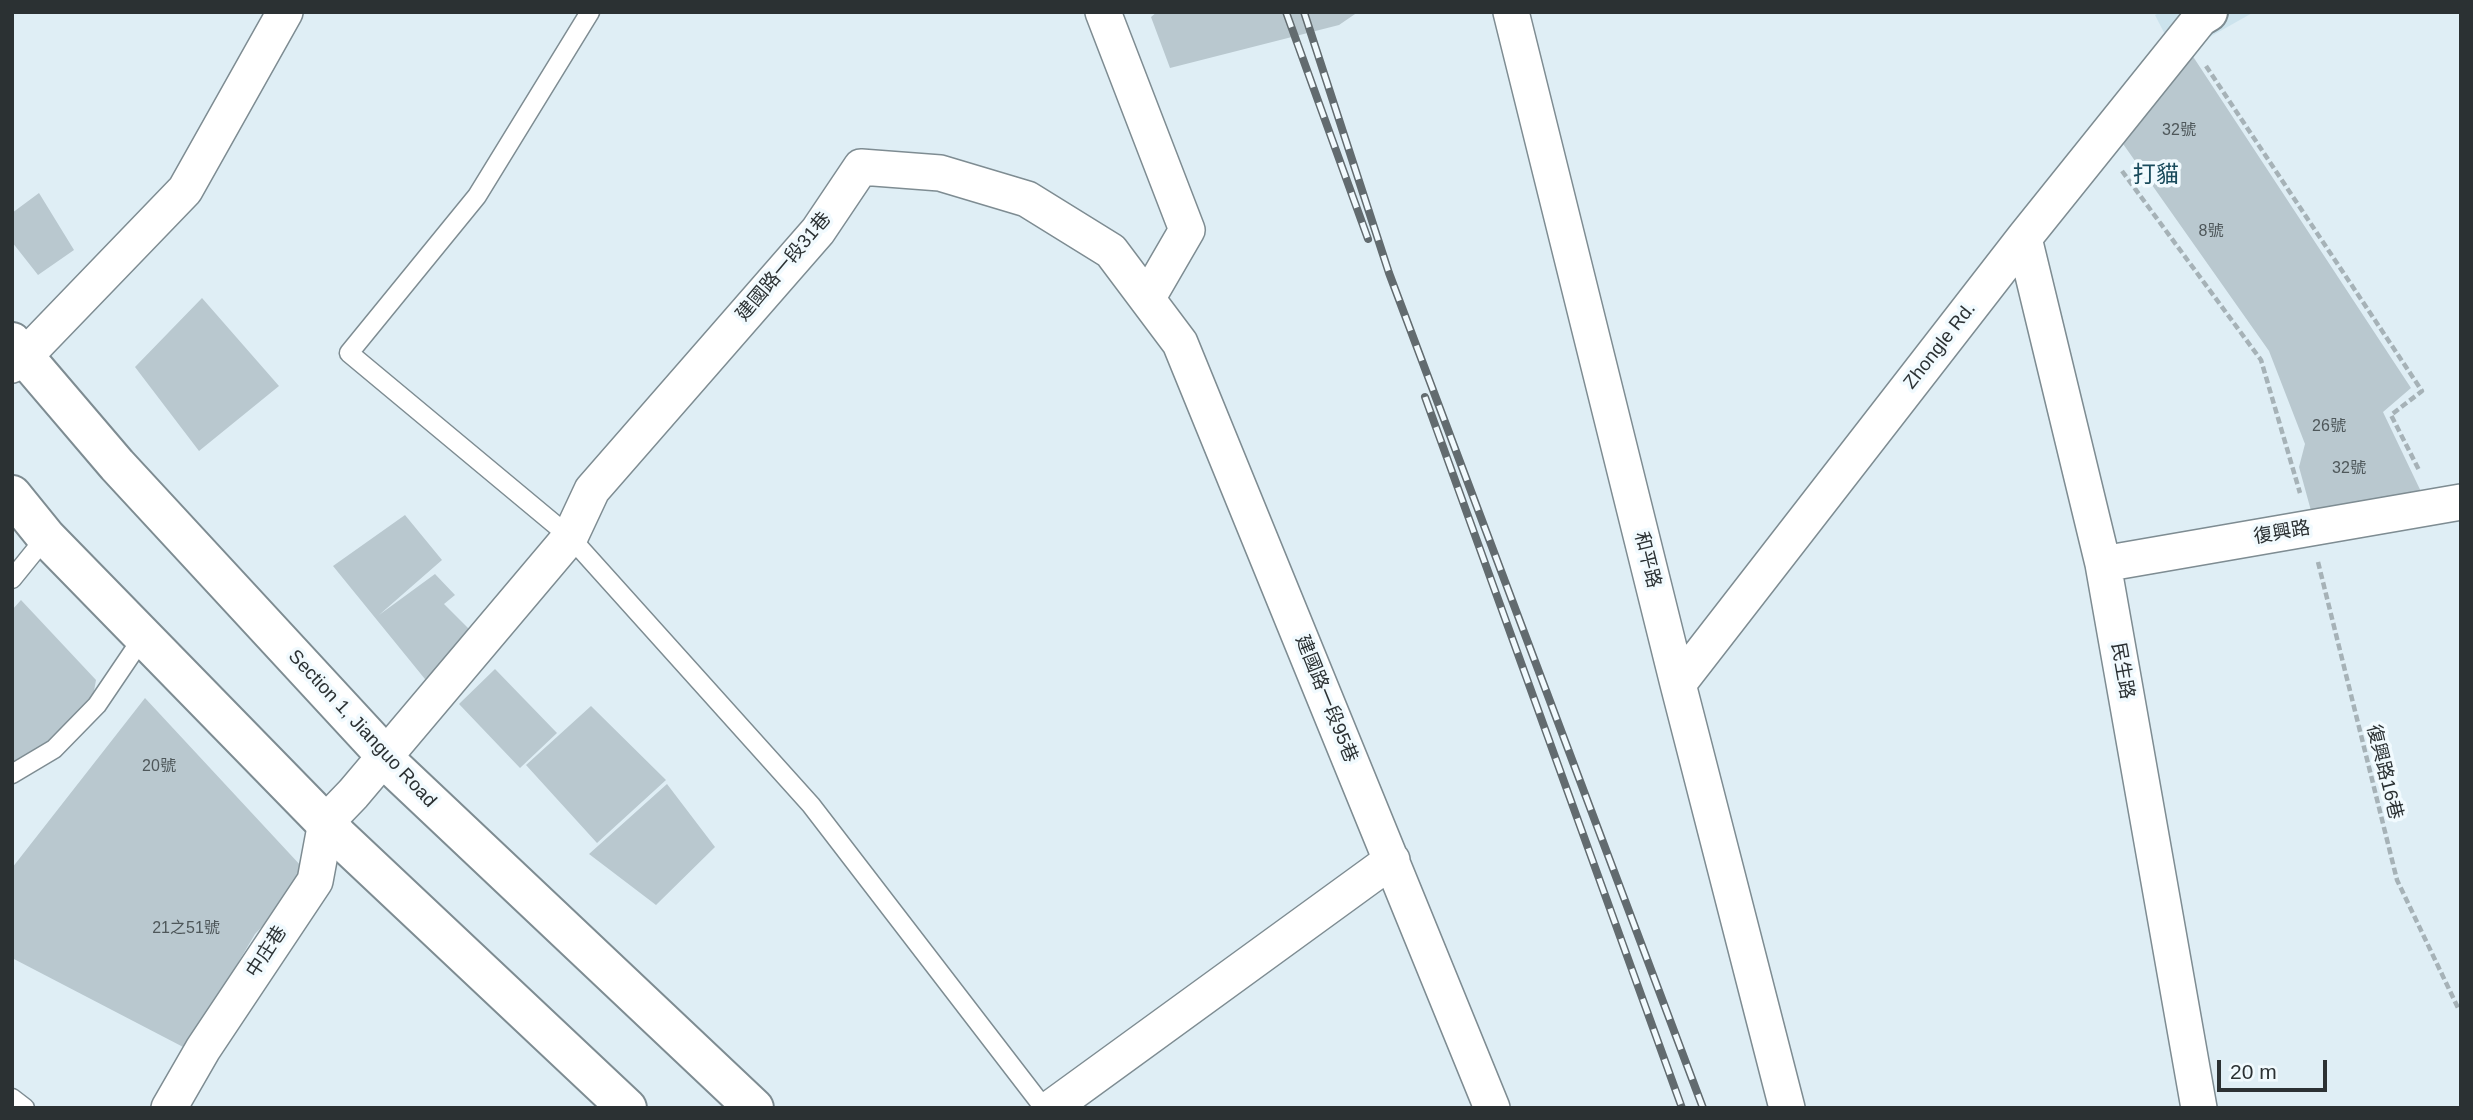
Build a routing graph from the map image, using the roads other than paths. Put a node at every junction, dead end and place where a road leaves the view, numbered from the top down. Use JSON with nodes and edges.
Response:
{"nodes":[{"id":1,"x":285,"y":12,"type":"edge"},
{"id":2,"x":590,"y":12,"type":"edge"},
{"id":3,"x":1103,"y":12,"type":"edge"},
{"id":4,"x":1511,"y":12,"type":"edge"},
{"id":5,"x":2200,"y":19,"type":"edge"},
{"id":6,"x":2024,"y":237,"type":"junction"},
{"id":7,"x":1147,"y":299,"type":"junction"},
{"id":8,"x":16,"y":355,"type":"edge"},
{"id":9,"x":12,"y":495,"type":"edge"},
{"id":10,"x":2449,"y":504,"type":"edge"},
{"id":11,"x":46,"y":537,"type":"junction"},
{"id":12,"x":570,"y":537,"type":"junction"},
{"id":13,"x":2103,"y":564,"type":"junction"},
{"id":14,"x":12,"y":579,"type":"edge"},
{"id":15,"x":143,"y":637,"type":"junction"},
{"id":16,"x":1678,"y":684,"type":"junction"},
{"id":17,"x":385,"y":755,"type":"junction"},
{"id":18,"x":12,"y":774,"type":"edge"},
{"id":19,"x":326,"y":822,"type":"junction"},
{"id":20,"x":1392,"y":860,"type":"junction"},
{"id":21,"x":12,"y":1098,"type":"edge"},
{"id":22,"x":25,"y":1108,"type":"edge"},
{"id":23,"x":169,"y":1108,"type":"edge"},
{"id":24,"x":627,"y":1108,"type":"edge"},
{"id":25,"x":754,"y":1108,"type":"edge"},
{"id":26,"x":1044,"y":1108,"type":"edge"},
{"id":27,"x":1051,"y":1108,"type":"edge"},
{"id":28,"x":1492,"y":1108,"type":"edge"},
{"id":29,"x":1787,"y":1108,"type":"edge"},
{"id":30,"x":2199,"y":1108,"type":"edge"}],
"edges":[{"from":1,"to":8,"type":"street"},
{"from":2,"to":12,"type":"lane"},
{"from":3,"to":7,"type":"street"},
{"from":4,"to":16,"type":"street","name":"和平路"},
{"from":5,"to":6,"type":"street","name":"Zhongle Rd."},
{"from":6,"to":13,"type":"street","name":"民生路"},
{"from":6,"to":16,"type":"street","name":"Zhongle Rd."},
{"from":7,"to":12,"type":"street","name":"建國路一段31巷"},
{"from":7,"to":20,"type":"street","name":"建國路一段95巷"},
{"from":8,"to":17,"type":"main road","name":"Section 1, Jianguo Road"},
{"from":9,"to":11,"type":"main road"},
{"from":10,"to":13,"type":"street","name":"復興路"},
{"from":11,"to":14,"type":"lane"},
{"from":11,"to":15,"type":"main road"},
{"from":12,"to":17,"type":"street","name":"建國路一段31巷"},
{"from":12,"to":26,"type":"lane"},
{"from":13,"to":30,"type":"street","name":"民生路"},
{"from":15,"to":18,"type":"lane"},
{"from":15,"to":19,"type":"main road"},
{"from":16,"to":29,"type":"street","name":"和平路"},
{"from":17,"to":19,"type":"street","name":"建國路一段31巷"},
{"from":17,"to":25,"type":"main road","name":"Section 1, Jianguo Road"},
{"from":19,"to":23,"type":"street","name":"中庄巷"},
{"from":19,"to":24,"type":"main road"},
{"from":20,"to":27,"type":"street"},
{"from":20,"to":28,"type":"street","name":"建國路一段95巷"},
{"from":21,"to":22,"type":"lane"}]}
